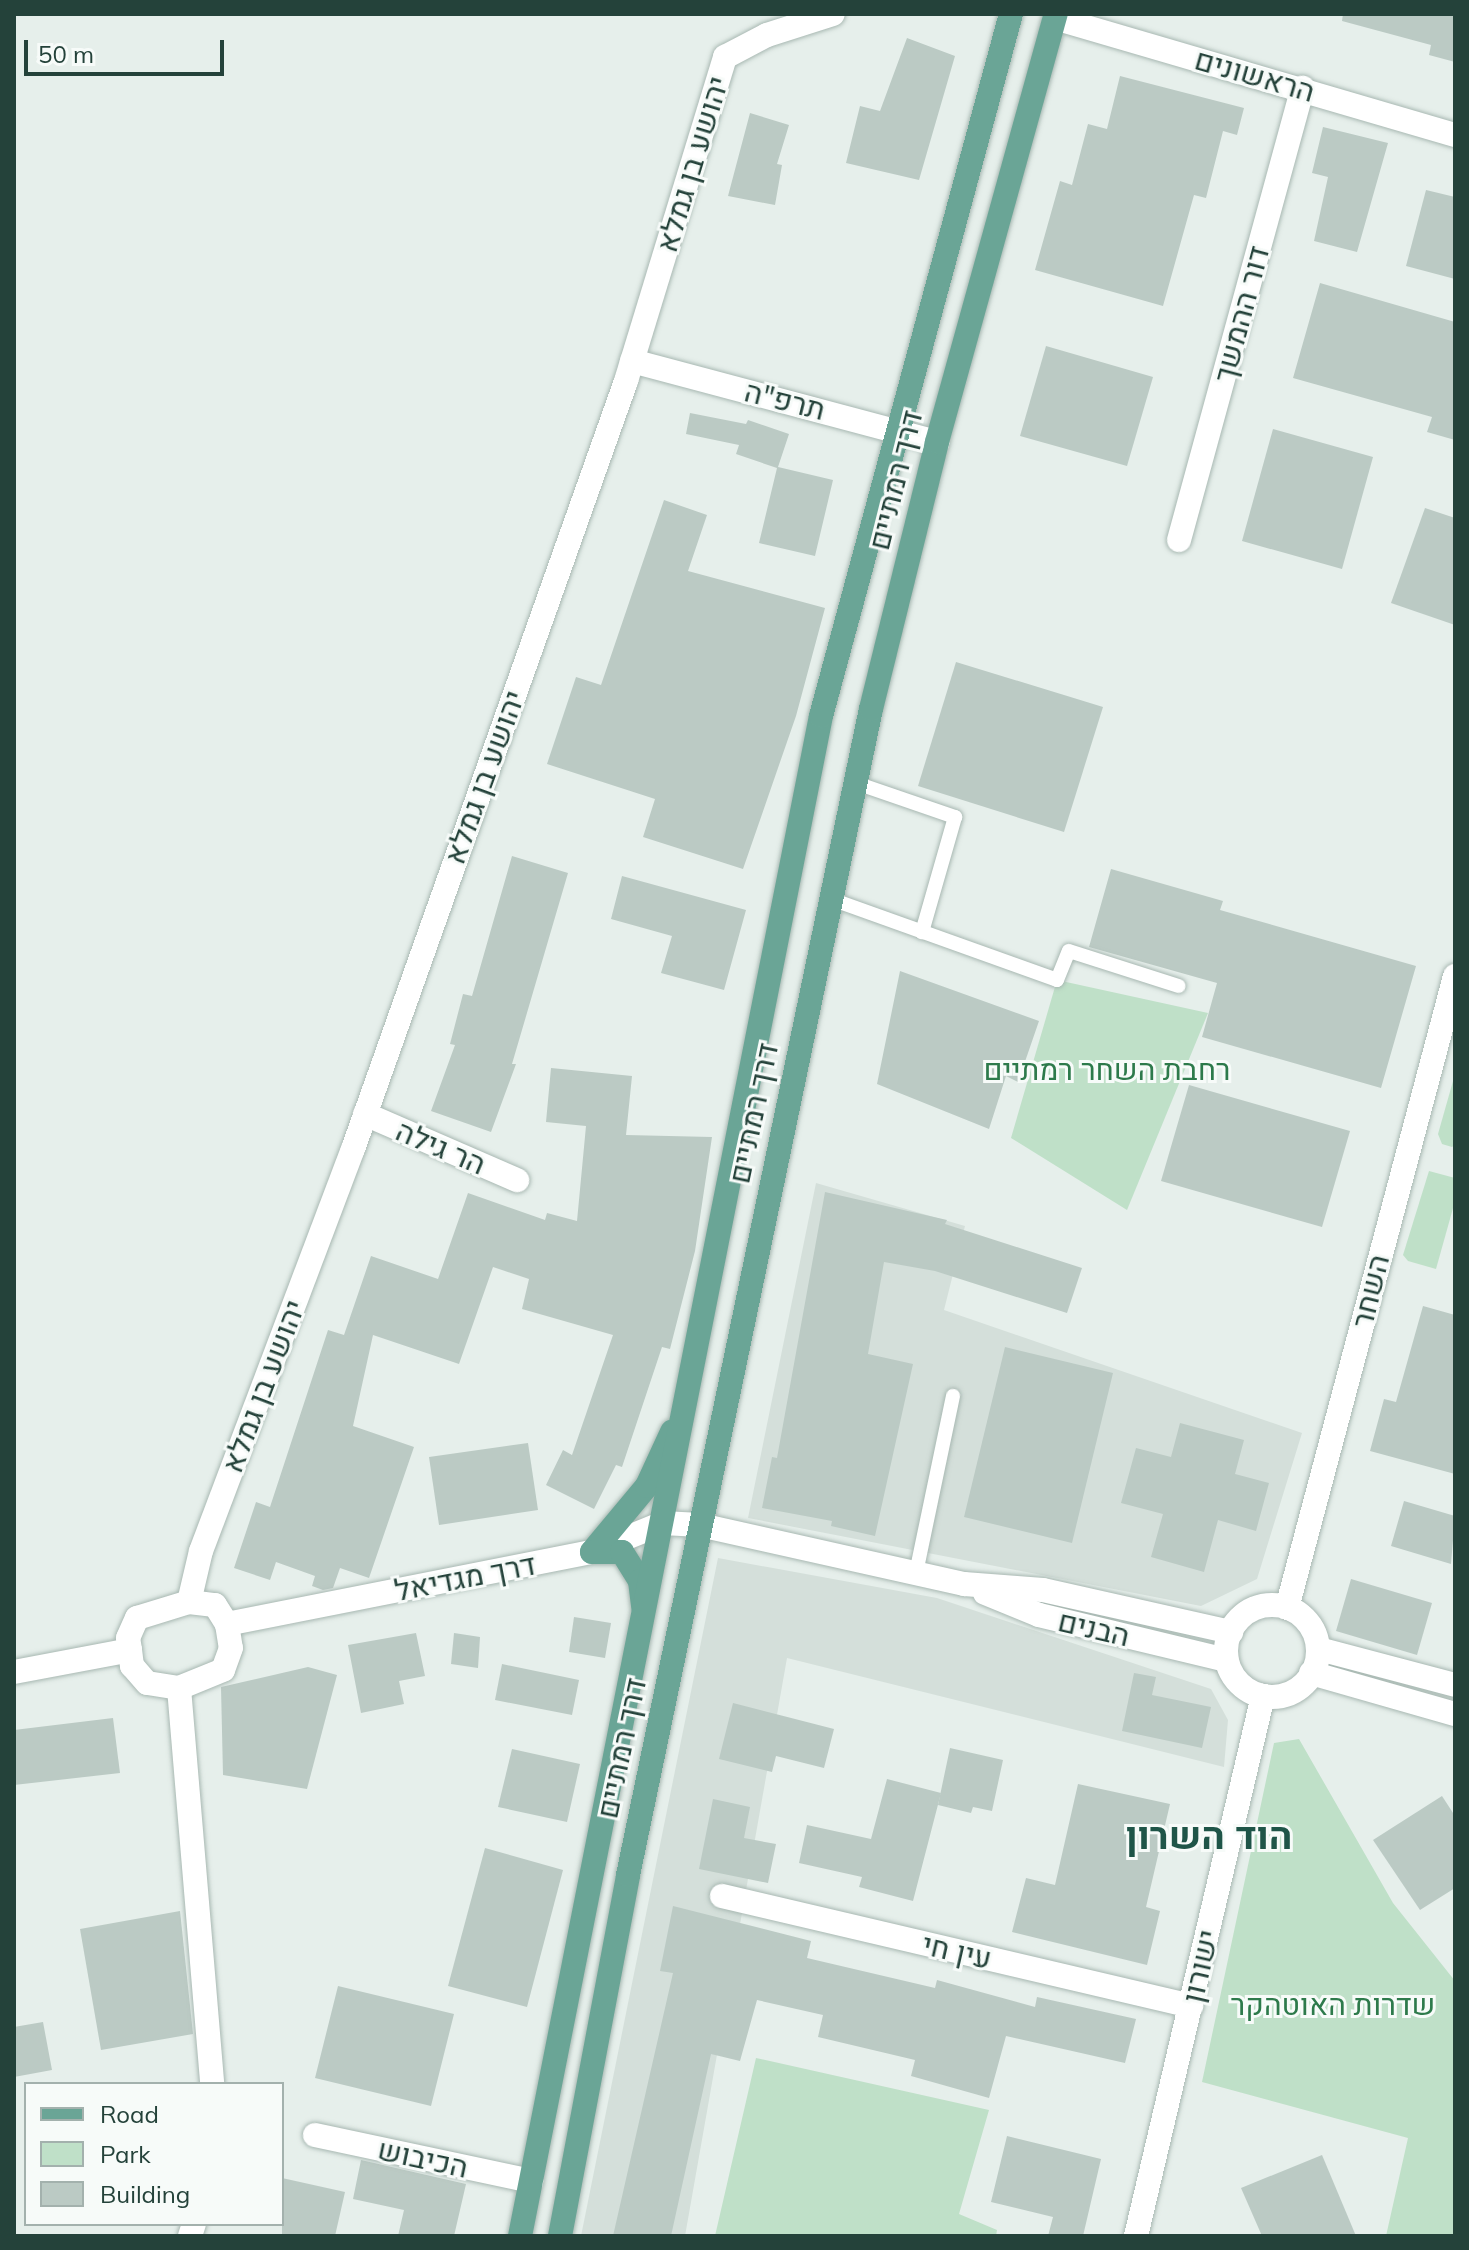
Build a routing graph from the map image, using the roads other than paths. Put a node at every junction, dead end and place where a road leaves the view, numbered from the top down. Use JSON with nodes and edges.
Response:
{"nodes":[{"id":1,"x":833,"y":14,"type":"edge"},
{"id":2,"x":1011,"y":14,"type":"edge"},
{"id":3,"x":1055,"y":16,"type":"edge"},
{"id":4,"x":1303,"y":88,"type":"junction"},
{"id":5,"x":1455,"y":135,"type":"edge"},
{"id":6,"x":632,"y":361,"type":"junction"},
{"id":7,"x":896,"y":428,"type":"junction"},
{"id":8,"x":937,"y":442,"type":"junction"},
{"id":9,"x":1179,"y":540,"type":"dead end"},
{"id":10,"x":856,"y":783,"type":"junction"},
{"id":11,"x":831,"y":899,"type":"junction"},
{"id":12,"x":922,"y":932,"type":"junction"},
{"id":13,"x":1455,"y":976,"type":"edge"},
{"id":14,"x":1179,"y":986,"type":"dead end"},
{"id":15,"x":365,"y":1114,"type":"junction"},
{"id":16,"x":517,"y":1180,"type":"dead end"},
{"id":17,"x":953,"y":1396,"type":"dead end"},
{"id":18,"x":688,"y":1401,"type":"junction"},
{"id":19,"x":663,"y":1523,"type":"junction"},
{"id":20,"x":700,"y":1525,"type":"junction"},
{"id":21,"x":592,"y":1552,"type":"junction"},
{"id":22,"x":916,"y":1573,"type":"junction"},
{"id":23,"x":964,"y":1584,"type":"junction"},
{"id":24,"x":189,"y":1602,"type":"junction"},
{"id":25,"x":1287,"y":1608,"type":"junction"},
{"id":26,"x":644,"y":1619,"type":"junction"},
{"id":27,"x":227,"y":1624,"type":"junction"},
{"id":28,"x":1231,"y":1632,"type":"junction"},
{"id":29,"x":1319,"y":1649,"type":"junction"},
{"id":30,"x":130,"y":1650,"type":"junction"},
{"id":31,"x":1227,"y":1660,"type":"junction"},
{"id":32,"x":14,"y":1672,"type":"edge"},
{"id":33,"x":1311,"y":1673,"type":"junction"},
{"id":34,"x":1455,"y":1685,"type":"edge"},
{"id":35,"x":179,"y":1688,"type":"junction"},
{"id":36,"x":1263,"y":1696,"type":"junction"},
{"id":37,"x":1455,"y":1714,"type":"edge"},
{"id":38,"x":722,"y":1896,"type":"dead end"},
{"id":39,"x":1191,"y":2006,"type":"junction"},
{"id":40,"x":212,"y":2082,"type":"edge"},
{"id":41,"x":315,"y":2135,"type":"dead end"},
{"id":42,"x":531,"y":2181,"type":"junction"},
{"id":43,"x":520,"y":2236,"type":"edge"},
{"id":44,"x":560,"y":2236,"type":"edge"},
{"id":45,"x":1136,"y":2236,"type":"edge"}],
"edges":[{"from":1,"to":6,"type":"street","name":"יהושע בן גמלא"},
{"from":2,"to":7,"type":"main road","name":"דרך רמתיים"},
{"from":3,"to":4,"type":"street","name":"הראשונים"},
{"from":3,"to":8,"type":"main road","name":"דרך רמתיים"},
{"from":4,"to":5,"type":"street","name":"הראשונים"},
{"from":4,"to":9,"type":"street","name":"דור ההמשך"},
{"from":6,"to":7,"type":"street","name":"תרפ\"ה"},
{"from":6,"to":15,"type":"street","name":"יהושע בן גמלא"},
{"from":7,"to":8,"type":"street","name":"תרפ\"ה"},
{"from":7,"to":18,"type":"main road","name":"דרך רמתיים"},
{"from":8,"to":10,"type":"main road","name":"דרך רמתיים"},
{"from":10,"to":11,"type":"main road","name":"דרך רמתיים"},
{"from":10,"to":12,"type":"lane"},
{"from":11,"to":12,"type":"lane"},
{"from":11,"to":20,"type":"main road","name":"דרך רמתיים"},
{"from":12,"to":14,"type":"lane"},
{"from":13,"to":25,"type":"street","name":"השחר"},
{"from":15,"to":16,"type":"street","name":"הר גילה"},
{"from":15,"to":24,"type":"street","name":"יהושע בן גמלא"},
{"from":17,"to":22,"type":"lane"},
{"from":18,"to":19,"type":"main road","name":"דרך רמתיים"},
{"from":18,"to":21,"type":"main road"},
{"from":19,"to":20,"type":"street","name":"דרך מגדיאל"},
{"from":19,"to":21,"type":"street","name":"דרך מגדיאל"},
{"from":19,"to":26,"type":"main road","name":"דרך רמתיים"},
{"from":20,"to":22,"type":"street","name":"הבנים"},
{"from":20,"to":44,"type":"main road","name":"דרך רמתיים"},
{"from":21,"to":26,"type":"main road"},
{"from":21,"to":27,"type":"street","name":"דרך מגדיאל"},
{"from":22,"to":23,"type":"street","name":"הבנים"},
{"from":23,"to":28,"type":"street","name":"הבנים"},
{"from":23,"to":31,"type":"street","name":"הבנים"},
{"from":24,"to":27,"type":"street"},
{"from":24,"to":30,"type":"street"},
{"from":25,"to":28,"type":"street"},
{"from":25,"to":29,"type":"street"},
{"from":26,"to":42,"type":"main road","name":"דרך רמתיים"},
{"from":27,"to":35,"type":"street"},
{"from":28,"to":31,"type":"street"},
{"from":29,"to":33,"type":"street"},
{"from":29,"to":34,"type":"street"},
{"from":30,"to":32,"type":"street"},
{"from":30,"to":35,"type":"street"},
{"from":31,"to":36,"type":"street"},
{"from":33,"to":36,"type":"street"},
{"from":33,"to":37,"type":"street"},
{"from":35,"to":40,"type":"street"},
{"from":36,"to":39,"type":"street","name":"ישורון"},
{"from":38,"to":39,"type":"street","name":"עין חי"},
{"from":39,"to":45,"type":"street","name":"ישורון"},
{"from":41,"to":42,"type":"street","name":"הכיבוש"},
{"from":42,"to":43,"type":"main road","name":"דרך רמתיים"}]}
